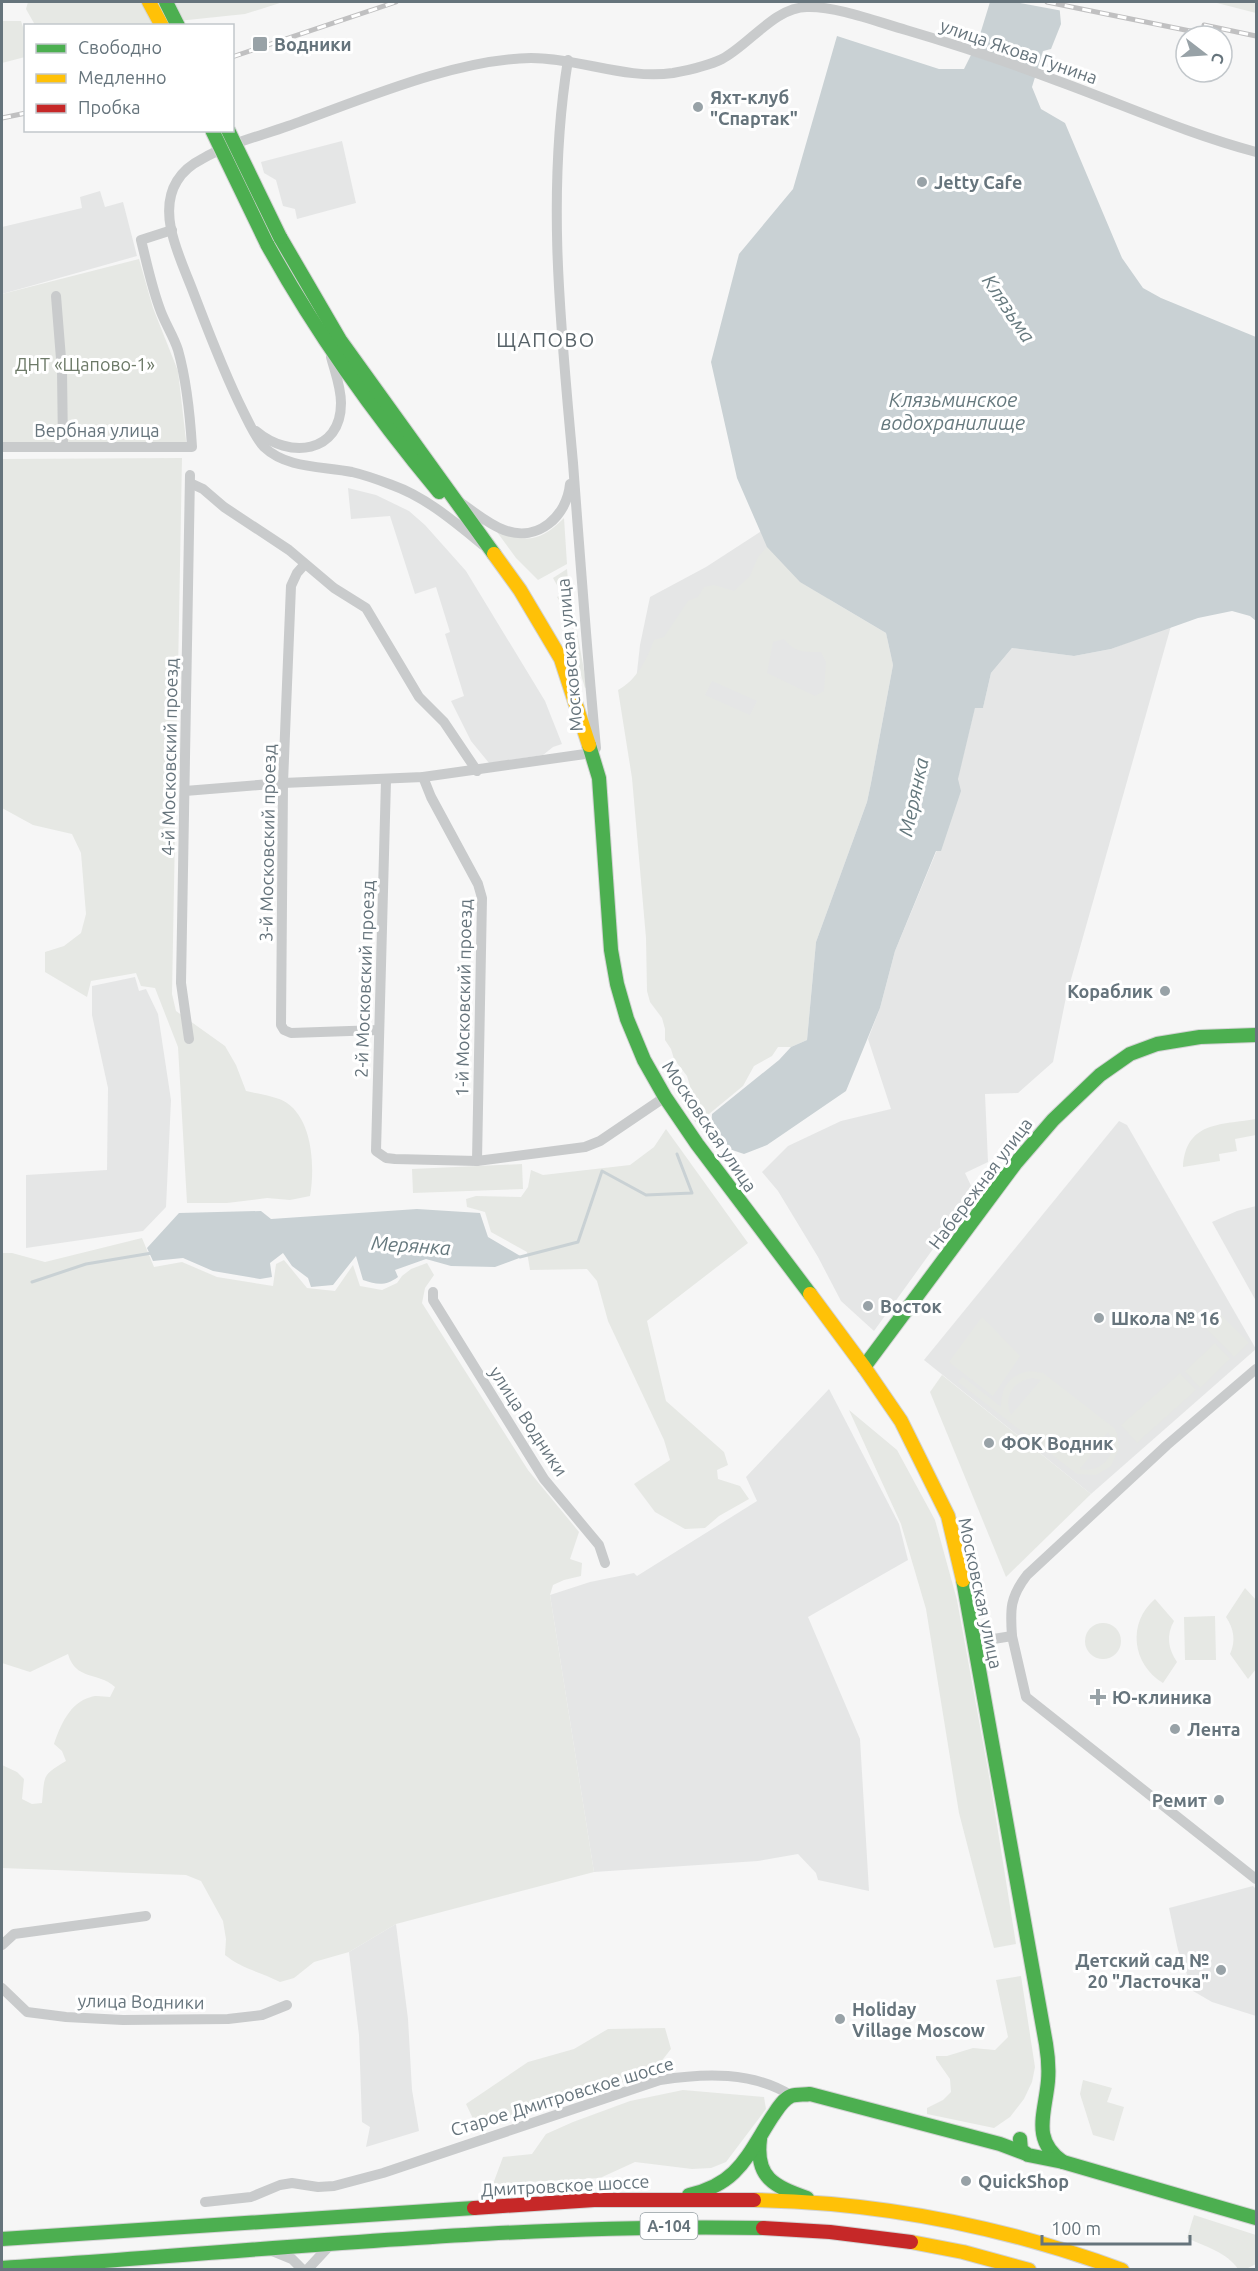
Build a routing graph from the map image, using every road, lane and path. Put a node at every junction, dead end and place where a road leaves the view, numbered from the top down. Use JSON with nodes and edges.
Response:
{"nodes":[{"id":1,"x":149,"y":2,"type":"edge"},
{"id":2,"x":166,"y":2,"type":"edge"},
{"id":3,"x":161,"y":24,"type":"edge"},
{"id":4,"x":177,"y":24,"type":"edge"},
{"id":5,"x":568,"y":60,"type":"junction"},
{"id":6,"x":213,"y":132,"type":"edge"},
{"id":7,"x":229,"y":132,"type":"edge"},
{"id":8,"x":1257,"y":152,"type":"edge"},
{"id":9,"x":172,"y":230,"type":"junction"},
{"id":10,"x":56,"y":296,"type":"dead end"},
{"id":11,"x":327,"y":347,"type":"junction"},
{"id":12,"x":249,"y":422,"type":"junction"},
{"id":13,"x":2,"y":447,"type":"edge"},
{"id":14,"x":63,"y":447,"type":"junction"},
{"id":15,"x":573,"y":463,"type":"junction"},
{"id":16,"x":454,"y":497,"type":"junction"},
{"id":17,"x":487,"y":548,"type":"junction"},
{"id":18,"x":500,"y":562,"type":"junction"},
{"id":19,"x":304,"y":565,"type":"junction"},
{"id":20,"x":592,"y":753,"type":"junction"},
{"id":21,"x":477,"y":771,"type":"junction"},
{"id":22,"x":423,"y":777,"type":"junction"},
{"id":23,"x":599,"y":778,"type":"junction"},
{"id":24,"x":386,"y":780,"type":"junction"},
{"id":25,"x":283,"y":783,"type":"junction"},
{"id":26,"x":185,"y":791,"type":"junction"},
{"id":27,"x":379,"y":1030,"type":"junction"},
{"id":28,"x":1257,"y":1035,"type":"edge"},
{"id":29,"x":189,"y":1039,"type":"dead end"},
{"id":30,"x":665,"y":1097,"type":"junction"},
{"id":31,"x":477,"y":1161,"type":"junction"},
{"id":32,"x":433,"y":1292,"type":"dead end"},
{"id":33,"x":864,"y":1367,"type":"junction"},
{"id":34,"x":1257,"y":1369,"type":"edge"},
{"id":35,"x":605,"y":1563,"type":"dead end"},
{"id":36,"x":1012,"y":1636,"type":"junction"},
{"id":37,"x":975,"y":1642,"type":"junction"},
{"id":38,"x":1257,"y":1879,"type":"edge"},
{"id":39,"x":146,"y":1916,"type":"dead end"},
{"id":40,"x":2,"y":1946,"type":"edge"},
{"id":41,"x":2,"y":1988,"type":"edge"},
{"id":42,"x":287,"y":2004,"type":"dead end"},
{"id":43,"x":792,"y":2096,"type":"junction"},
{"id":44,"x":1042,"y":2111,"type":"junction"},
{"id":45,"x":761,"y":2133,"type":"junction"},
{"id":46,"x":1023,"y":2134,"type":"junction"},
{"id":47,"x":1045,"y":2140,"type":"junction"},
{"id":48,"x":1000,"y":2144,"type":"junction"},
{"id":49,"x":1030,"y":2154,"type":"junction"},
{"id":50,"x":1063,"y":2162,"type":"junction"},
{"id":51,"x":675,"y":2198,"type":"junction"},
{"id":52,"x":205,"y":2202,"type":"dead end"},
{"id":53,"x":818,"y":2202,"type":"junction"},
{"id":54,"x":1257,"y":2218,"type":"edge"},
{"id":55,"x":2,"y":2239,"type":"edge"},
{"id":56,"x":332,"y":2244,"type":"junction"},
{"id":57,"x":264,"y":2248,"type":"junction"},
{"id":58,"x":2,"y":2268,"type":"edge"},
{"id":59,"x":305,"y":2270,"type":"edge"},
{"id":60,"x":1029,"y":2270,"type":"edge"},
{"id":61,"x":1122,"y":2270,"type":"edge"}],
"edges":[{"from":1,"to":3,"type":"main road"},
{"from":2,"to":4,"type":"main road"},
{"from":5,"to":8,"type":"street","name":"улица Якова Гунина"},
{"from":5,"to":9,"type":"street","name":"улица Якова Гунина"},
{"from":5,"to":15,"type":"street","name":"Московская улица"},
{"from":6,"to":11,"type":"main road","bridge":true},
{"from":7,"to":16,"type":"main road","bridge":true},
{"from":9,"to":12,"type":"street","name":"улица Якова Гунина"},
{"from":9,"to":14,"type":"street","name":"Вербная улица"},
{"from":10,"to":14,"type":"street"},
{"from":11,"to":12,"type":"street"},
{"from":11,"to":17,"type":"main road"},
{"from":12,"to":17,"type":"street","name":"улица Якова Гунина"},
{"from":13,"to":14,"type":"street","name":"Вербная улица"},
{"from":15,"to":16,"type":"street"},
{"from":15,"to":23,"type":"street","name":"Московская улица"},
{"from":16,"to":18,"type":"main road"},
{"from":17,"to":18,"type":"main road"},
{"from":18,"to":20,"type":"main road"},
{"from":19,"to":21,"type":"street"},
{"from":19,"to":25,"type":"street","name":"3-й Московский проезд"},
{"from":19,"to":26,"type":"street","name":"4-й Московский проезд"},
{"from":20,"to":21,"type":"street"},
{"from":20,"to":23,"type":"main road"},
{"from":21,"to":22,"type":"street"},
{"from":22,"to":24,"type":"street"},
{"from":22,"to":31,"type":"street","name":"1-й Московский проезд"},
{"from":23,"to":30,"type":"main road","name":"Московская улица"},
{"from":24,"to":25,"type":"street"},
{"from":24,"to":27,"type":"street","name":"2-й Московский проезд"},
{"from":25,"to":26,"type":"street"},
{"from":25,"to":27,"type":"street","name":"3-й Московский проезд"},
{"from":26,"to":29,"type":"street","name":"4-й Московский проезд"},
{"from":27,"to":31,"type":"street","name":"2-й Московский проезд"},
{"from":28,"to":33,"type":"main road","name":"Набережная улица"},
{"from":30,"to":31,"type":"street"},
{"from":30,"to":33,"type":"main road","name":"Московская улица"},
{"from":32,"to":35,"type":"street","name":"улица Водники"},
{"from":33,"to":37,"type":"main road","name":"Московская улица"},
{"from":34,"to":36,"type":"street"},
{"from":36,"to":37,"type":"street"},
{"from":36,"to":38,"type":"street"},
{"from":37,"to":44,"type":"main road","name":"Московская улица"},
{"from":39,"to":40,"type":"street"},
{"from":41,"to":42,"type":"street","name":"улица Водники"},
{"from":43,"to":45,"type":"main road","number":"А-104"},
{"from":43,"to":48,"type":"main road","name":"Старое Дмитровское шоссе"},
{"from":43,"to":52,"type":"street","name":"Старое Дмитровское шоссе"},
{"from":44,"to":46,"type":"main road","name":"Московская улица"},
{"from":44,"to":47,"type":"main road","name":"Московская улица"},
{"from":45,"to":51,"type":"main road","number":"А-104"},
{"from":45,"to":53,"type":"main road","number":"А-104"},
{"from":46,"to":47,"type":"main road"},
{"from":46,"to":48,"type":"main road","name":"Старое Дмитровское шоссе"},
{"from":46,"to":49,"type":"main road"},
{"from":47,"to":49,"type":"main road"},
{"from":47,"to":50,"type":"main road"},
{"from":48,"to":49,"type":"main road","name":"Старое Дмитровское шоссе"},
{"from":49,"to":50,"type":"main road","name":"Старое Дмитровское шоссе"},
{"from":50,"to":54,"type":"main road","name":"Старое Дмитровское шоссе"},
{"from":51,"to":53,"type":"main road","name":"Дмитровское шоссе","number":"А-104"},
{"from":51,"to":55,"type":"main road","name":"Дмитровское шоссе","number":"А-104"},
{"from":53,"to":61,"type":"main road","name":"Дмитровское шоссе","number":"А-104"},
{"from":56,"to":57,"type":"main road","number":"А-104"},
{"from":56,"to":59,"type":"street"},
{"from":56,"to":60,"type":"main road","number":"А-104"},
{"from":57,"to":58,"type":"main road","number":"А-104"},
{"from":57,"to":59,"type":"street"}]}
